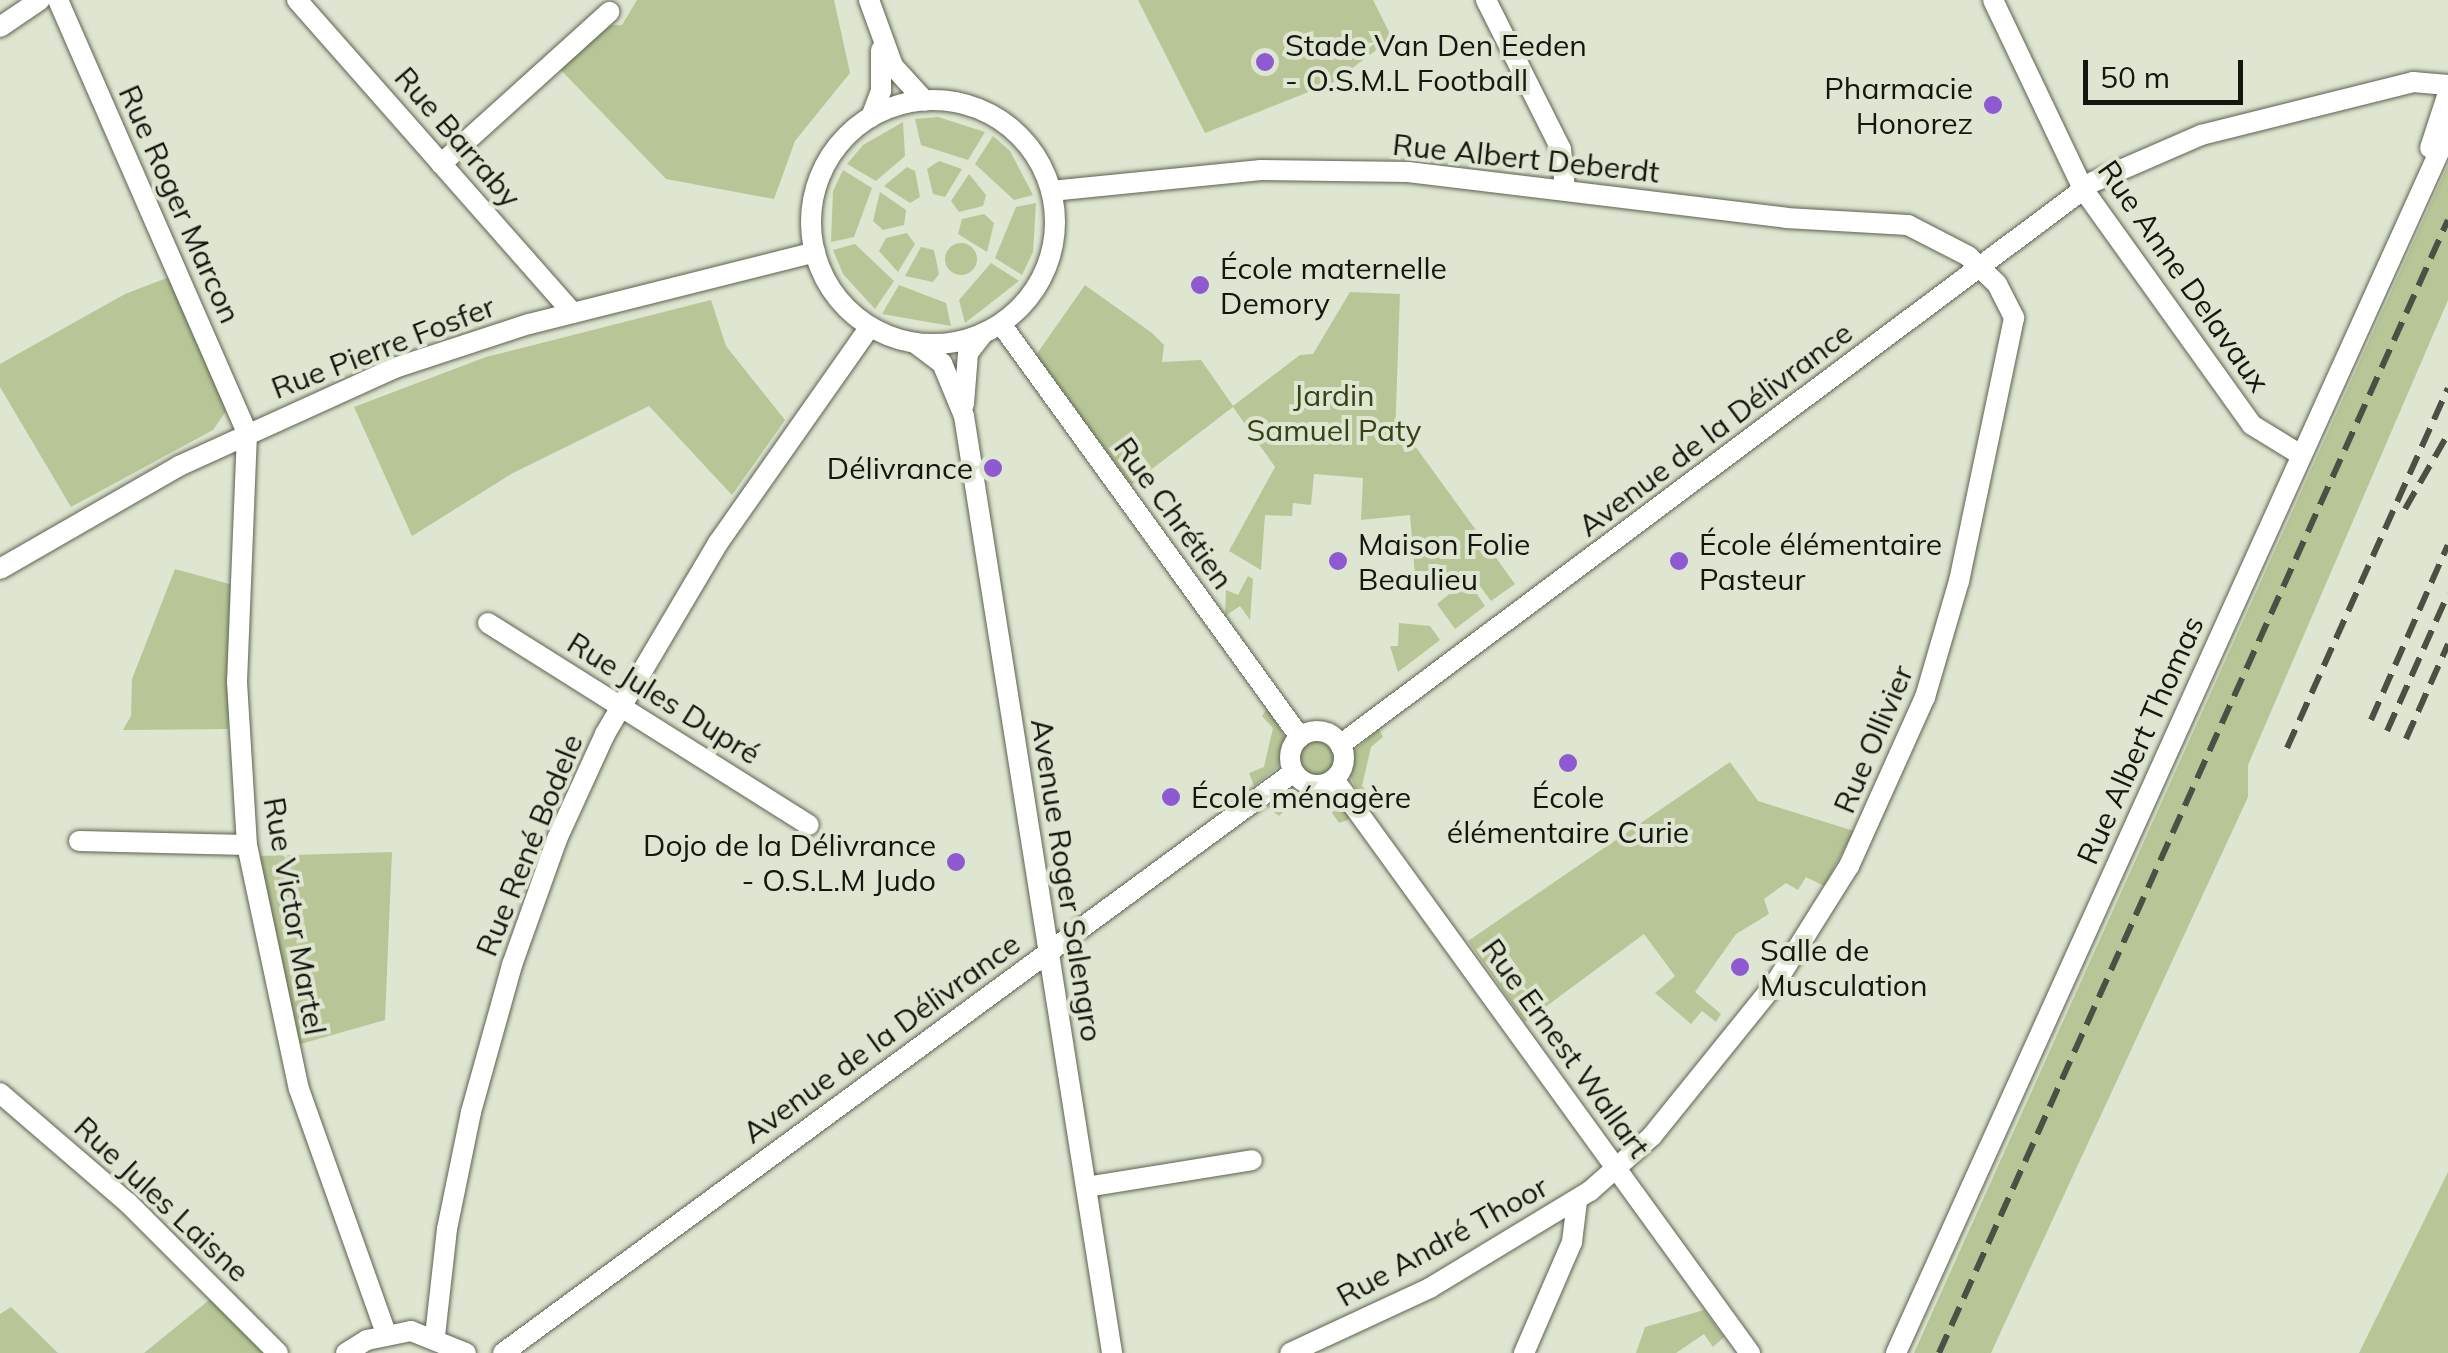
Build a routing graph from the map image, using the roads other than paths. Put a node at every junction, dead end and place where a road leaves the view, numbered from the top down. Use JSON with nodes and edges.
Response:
{"nodes":[{"id":1,"x":40,"y":0,"type":"edge"},
{"id":2,"x":58,"y":0,"type":"edge"},
{"id":3,"x":298,"y":0,"type":"edge"},
{"id":4,"x":868,"y":0,"type":"edge"},
{"id":5,"x":1486,"y":0,"type":"edge"},
{"id":6,"x":1993,"y":0,"type":"edge"},
{"id":7,"x":608,"y":12,"type":"dead end"},
{"id":8,"x":0,"y":27,"type":"edge"},
{"id":9,"x":880,"y":38,"type":"junction"},
{"id":10,"x":2448,"y":85,"type":"edge"},
{"id":11,"x":2448,"y":93,"type":"edge"},
{"id":12,"x":924,"y":101,"type":"junction"},
{"id":13,"x":872,"y":118,"type":"junction"},
{"id":14,"x":2448,"y":132,"type":"edge"},
{"id":15,"x":441,"y":164,"type":"junction"},
{"id":16,"x":2423,"y":179,"type":"junction"},
{"id":17,"x":1565,"y":189,"type":"junction"},
{"id":18,"x":2083,"y":189,"type":"junction"},
{"id":19,"x":1051,"y":191,"type":"junction"},
{"id":20,"x":815,"y":252,"type":"junction"},
{"id":21,"x":1982,"y":268,"type":"junction"},
{"id":22,"x":573,"y":313,"type":"junction"},
{"id":23,"x":870,"y":326,"type":"junction"},
{"id":24,"x":992,"y":328,"type":"junction"},
{"id":25,"x":914,"y":342,"type":"junction"},
{"id":26,"x":964,"y":416,"type":"junction"},
{"id":27,"x":247,"y":433,"type":"junction"},
{"id":28,"x":2301,"y":454,"type":"junction"},
{"id":29,"x":0,"y":568,"type":"edge"},
{"id":30,"x":488,"y":622,"type":"dead end"},
{"id":31,"x":622,"y":706,"type":"junction"},
{"id":32,"x":1300,"y":737,"type":"junction"},
{"id":33,"x":1340,"y":745,"type":"junction"},
{"id":34,"x":1294,"y":772,"type":"junction"},
{"id":35,"x":1334,"y":779,"type":"junction"},
{"id":36,"x":809,"y":825,"type":"dead end"},
{"id":37,"x":79,"y":840,"type":"dead end"},
{"id":38,"x":247,"y":844,"type":"junction"},
{"id":39,"x":1049,"y":952,"type":"junction"},
{"id":40,"x":0,"y":1093,"type":"edge"},
{"id":41,"x":1252,"y":1160,"type":"dead end"},
{"id":42,"x":1617,"y":1169,"type":"junction"},
{"id":43,"x":1086,"y":1187,"type":"junction"},
{"id":44,"x":1576,"y":1200,"type":"junction"},
{"id":45,"x":1908,"y":1325,"type":"junction"},
{"id":46,"x":386,"y":1334,"type":"junction"},
{"id":47,"x":435,"y":1336,"type":"junction"},
{"id":48,"x":278,"y":1353,"type":"edge"},
{"id":49,"x":346,"y":1353,"type":"edge"},
{"id":50,"x":466,"y":1353,"type":"edge"},
{"id":51,"x":503,"y":1353,"type":"edge"},
{"id":52,"x":1112,"y":1353,"type":"edge"},
{"id":53,"x":1290,"y":1353,"type":"edge"},
{"id":54,"x":1524,"y":1353,"type":"edge"},
{"id":55,"x":1750,"y":1353,"type":"edge"},
{"id":56,"x":1888,"y":1353,"type":"edge"},
{"id":57,"x":1896,"y":1353,"type":"edge"}],
"edges":[{"from":1,"to":8,"type":"street"},
{"from":2,"to":27,"type":"street","name":"Rue Roger Marcon"},
{"from":3,"to":15,"type":"street","name":"Rue Barraby"},
{"from":4,"to":9,"type":"street"},
{"from":5,"to":17,"type":"street"},
{"from":6,"to":18,"type":"street","name":"Rue Anne Delavaux"},
{"from":7,"to":15,"type":"street"},
{"from":9,"to":12,"type":"street"},
{"from":9,"to":13,"type":"street"},
{"from":10,"to":18,"type":"street","name":"Avenue de la Délivrance"},
{"from":11,"to":16,"type":"street","name":"Rue Albert Thomas"},
{"from":12,"to":13,"type":"street"},
{"from":12,"to":19,"type":"street"},
{"from":13,"to":20,"type":"street"},
{"from":14,"to":16,"type":"street","name":"Rue Albert Thomas"},
{"from":15,"to":22,"type":"street","name":"Rue Barraby"},
{"from":16,"to":28,"type":"street","name":"Rue Albert Thomas"},
{"from":17,"to":19,"type":"street","name":"Rue Albert Deberdt"},
{"from":17,"to":21,"type":"street","name":"Rue Albert Deberdt"},
{"from":18,"to":21,"type":"street","name":"Avenue de la Délivrance"},
{"from":18,"to":28,"type":"street","name":"Rue Anne Delavaux"},
{"from":19,"to":24,"type":"street"},
{"from":20,"to":22,"type":"street","name":"Rue Pierre Fosfer"},
{"from":20,"to":23,"type":"street"},
{"from":21,"to":33,"type":"street","name":"Avenue de la Délivrance"},
{"from":21,"to":42,"type":"street","name":"Rue Ollivier"},
{"from":22,"to":27,"type":"street","name":"Rue Pierre Fosfer"},
{"from":23,"to":25,"type":"street"},
{"from":23,"to":31,"type":"street","name":"Rue René Bodele"},
{"from":24,"to":25,"type":"street"},
{"from":24,"to":26,"type":"street","name":"Avenue Roger Salengro"},
{"from":24,"to":32,"type":"street","name":"Rue Chrétien"},
{"from":25,"to":26,"type":"street","name":"Avenue Roger Salengro"},
{"from":26,"to":39,"type":"street","name":"Avenue Roger Salengro"},
{"from":27,"to":29,"type":"street","name":"Rue Pierre Fosfer"},
{"from":27,"to":38,"type":"street","name":"Rue Victor Martel"},
{"from":28,"to":45,"type":"street","name":"Rue Albert Thomas"},
{"from":30,"to":31,"type":"street","name":"Rue Jules Dupré"},
{"from":31,"to":36,"type":"street","name":"Rue Jules Dupré"},
{"from":31,"to":47,"type":"street","name":"Rue René Bodele"},
{"from":32,"to":33,"type":"street"},
{"from":32,"to":34,"type":"street"},
{"from":33,"to":35,"type":"street"},
{"from":34,"to":35,"type":"street"},
{"from":34,"to":39,"type":"street","name":"Avenue de la Délivrance"},
{"from":35,"to":42,"type":"street","name":"Rue Ernest Wallart"},
{"from":37,"to":38,"type":"street"},
{"from":38,"to":46,"type":"street","name":"Rue Victor Martel"},
{"from":39,"to":43,"type":"street","name":"Avenue Roger Salengro"},
{"from":39,"to":51,"type":"street","name":"Avenue de la Délivrance"},
{"from":40,"to":48,"type":"street","name":"Rue Jules Laisne"},
{"from":41,"to":43,"type":"street"},
{"from":42,"to":44,"type":"street","name":"Rue André Thoor"},
{"from":42,"to":55,"type":"street","name":"Rue Ernest Wallart"},
{"from":43,"to":52,"type":"street","name":"Avenue Roger Salengro"},
{"from":44,"to":53,"type":"street","name":"Rue André Thoor"},
{"from":44,"to":54,"type":"street"},
{"from":45,"to":56,"type":"street","name":"Rue Albert Thomas"},
{"from":45,"to":57,"type":"street","name":"Rue Albert Thomas"},
{"from":46,"to":47,"type":"street"},
{"from":46,"to":49,"type":"street"},
{"from":47,"to":50,"type":"street"}]}
